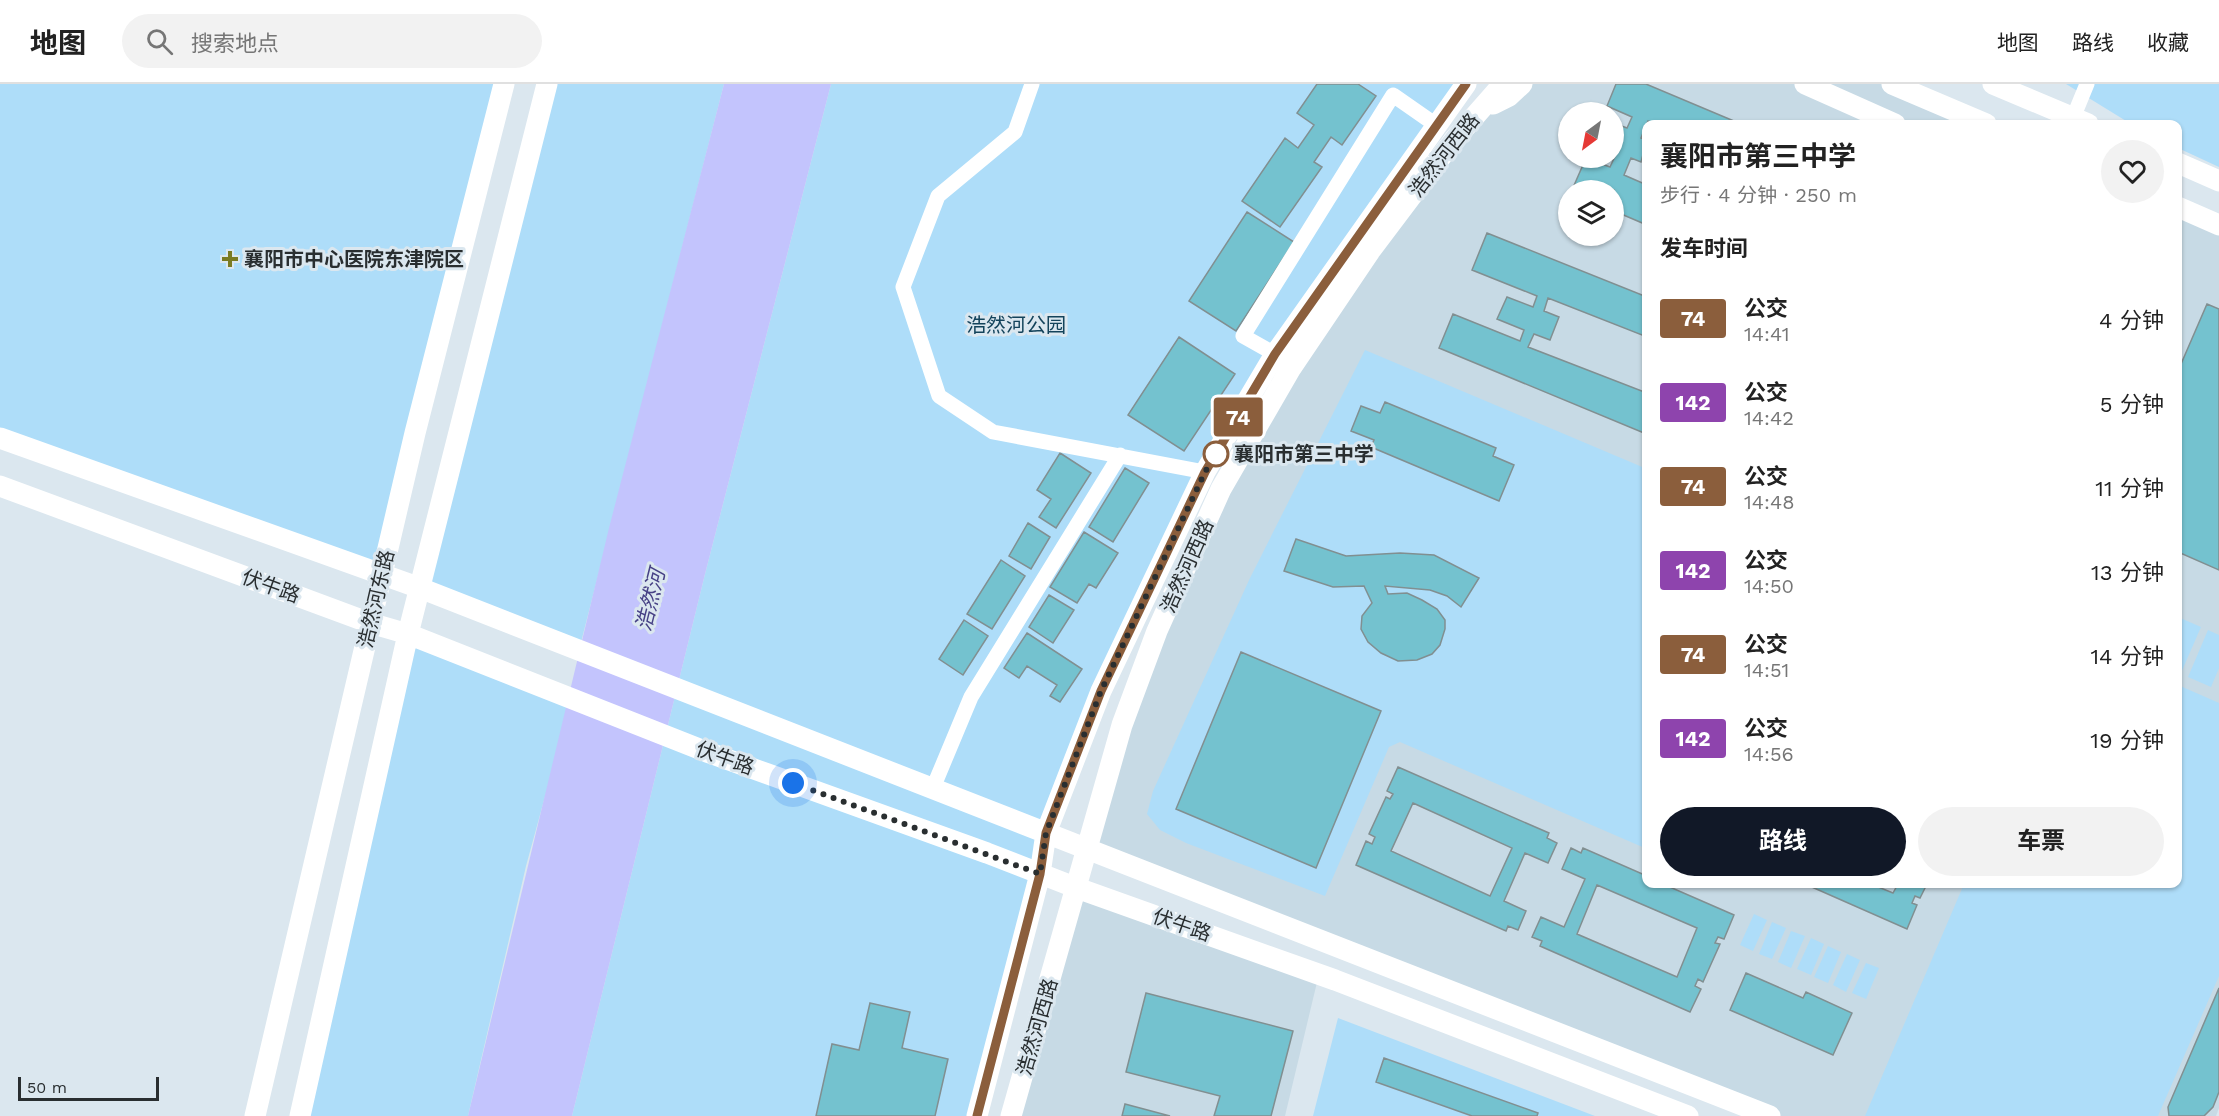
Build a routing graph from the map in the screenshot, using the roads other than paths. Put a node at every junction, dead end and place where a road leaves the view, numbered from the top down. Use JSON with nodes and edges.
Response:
{"nodes":[{"id":1,"x":504,"y":84,"type":"edge"},
{"id":2,"x":547,"y":84,"type":"edge"},
{"id":3,"x":1032,"y":84,"type":"edge"},
{"id":4,"x":1466,"y":84,"type":"edge"},
{"id":5,"x":1503,"y":84,"type":"edge"},
{"id":6,"x":1522,"y":84,"type":"edge"},
{"id":7,"x":1805,"y":84,"type":"edge"},
{"id":8,"x":1892,"y":84,"type":"edge"},
{"id":9,"x":1994,"y":84,"type":"edge"},
{"id":10,"x":2025,"y":84,"type":"edge"},
{"id":11,"x":2087,"y":84,"type":"edge"},
{"id":12,"x":1479,"y":111,"type":"junction"},
{"id":13,"x":1886,"y":120,"type":"edge"},
{"id":14,"x":1977,"y":120,"type":"edge"},
{"id":15,"x":2078,"y":120,"type":"edge"},
{"id":16,"x":2079,"y":120,"type":"edge"},
{"id":17,"x":2080,"y":120,"type":"edge"},
{"id":18,"x":1436,"y":125,"type":"junction"},
{"id":19,"x":2182,"y":165,"type":"edge"},
{"id":20,"x":2219,"y":181,"type":"edge"},
{"id":21,"x":2182,"y":209,"type":"edge"},
{"id":22,"x":2219,"y":225,"type":"edge"},
{"id":23,"x":1275,"y":354,"type":"junction"},
{"id":24,"x":0,"y":438,"type":"edge"},
{"id":25,"x":1120,"y":455,"type":"junction"},
{"id":26,"x":1205,"y":472,"type":"junction"},
{"id":27,"x":0,"y":486,"type":"edge"},
{"id":28,"x":382,"y":576,"type":"junction"},
{"id":29,"x":420,"y":588,"type":"junction"},
{"id":30,"x":370,"y":623,"type":"junction"},
{"id":31,"x":408,"y":634,"type":"junction"},
{"id":32,"x":933,"y":788,"type":"junction"},
{"id":33,"x":1046,"y":833,"type":"junction"},
{"id":34,"x":1087,"y":849,"type":"junction"},
{"id":35,"x":1040,"y":874,"type":"junction"},
{"id":36,"x":1077,"y":888,"type":"junction"},
{"id":37,"x":255,"y":1116,"type":"edge"},
{"id":38,"x":300,"y":1116,"type":"edge"},
{"id":39,"x":977,"y":1116,"type":"edge"},
{"id":40,"x":1011,"y":1116,"type":"edge"},
{"id":41,"x":1688,"y":1116,"type":"edge"},
{"id":42,"x":1770,"y":1116,"type":"edge"}],
"edges":[{"from":1,"to":28,"type":"street","name":"浩然河东路"},
{"from":2,"to":29,"type":"street","name":"浩然河东路"},
{"from":3,"to":25,"type":"street"},
{"from":4,"to":18,"type":"street","name":"浩然河西路"},
{"from":5,"to":12,"type":"street","name":"浩然河西路"},
{"from":6,"to":12,"type":"street"},
{"from":7,"to":13,"type":"street"},
{"from":8,"to":14,"type":"street"},
{"from":9,"to":15,"type":"street"},
{"from":10,"to":16,"type":"street"},
{"from":11,"to":17,"type":"street"},
{"from":12,"to":34,"type":"street","name":"浩然河西路"},
{"from":18,"to":23,"type":"street","name":"浩然河西路"},
{"from":18,"to":23,"type":"street"},
{"from":19,"to":20,"type":"street"},
{"from":21,"to":22,"type":"street"},
{"from":23,"to":26,"type":"street","name":"浩然河西路"},
{"from":24,"to":28,"type":"street"},
{"from":25,"to":26,"type":"street"},
{"from":25,"to":32,"type":"street"},
{"from":26,"to":33,"type":"street","name":"浩然河西路"},
{"from":27,"to":30,"type":"street","name":"伏牛路"},
{"from":28,"to":29,"type":"street"},
{"from":28,"to":30,"type":"street","name":"浩然河东路"},
{"from":29,"to":31,"type":"street","name":"浩然河东路"},
{"from":29,"to":32,"type":"street"},
{"from":30,"to":31,"type":"street","name":"伏牛路"},
{"from":30,"to":37,"type":"street","name":"浩然河东路"},
{"from":31,"to":35,"type":"street","name":"伏牛路"},
{"from":31,"to":38,"type":"street","name":"浩然河东路"},
{"from":32,"to":33,"type":"street"},
{"from":33,"to":34,"type":"street"},
{"from":33,"to":35,"type":"street","name":"浩然河西路"},
{"from":34,"to":36,"type":"street","name":"浩然河西路"},
{"from":34,"to":42,"type":"street"},
{"from":35,"to":36,"type":"street","name":"伏牛路"},
{"from":35,"to":39,"type":"street","name":"浩然河西路"},
{"from":36,"to":40,"type":"street","name":"浩然河西路"},
{"from":36,"to":41,"type":"street","name":"伏牛路"}]}
